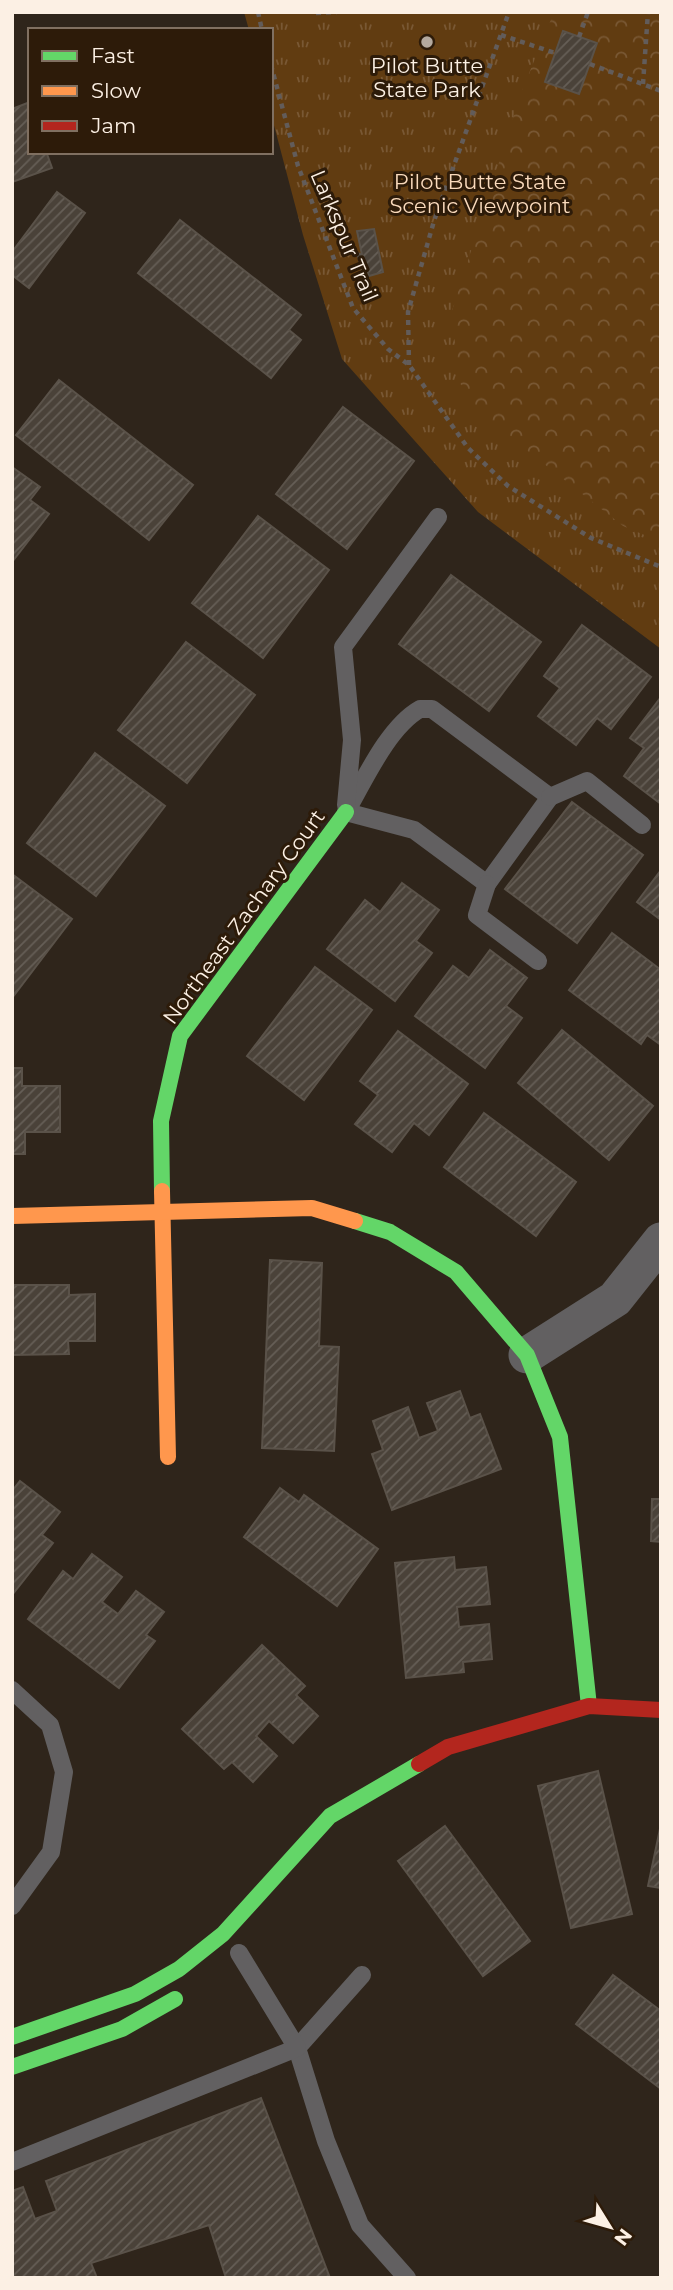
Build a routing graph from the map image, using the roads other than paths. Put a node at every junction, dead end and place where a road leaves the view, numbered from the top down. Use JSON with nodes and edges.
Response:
{"nodes":[{"id":1,"x":438,"y":517,"type":"dead end"},
{"id":2,"x":550,"y":797,"type":"junction"},
{"id":3,"x":346,"y":812,"type":"junction"},
{"id":4,"x":642,"y":825,"type":"dead end"},
{"id":5,"x":486,"y":884,"type":"junction"},
{"id":6,"x":538,"y":961,"type":"dead end"},
{"id":7,"x":165,"y":1213,"type":"junction"},
{"id":8,"x":12,"y":1216,"type":"edge"},
{"id":9,"x":661,"y":1241,"type":"edge"},
{"id":10,"x":527,"y":1355,"type":"junction"},
{"id":11,"x":168,"y":1457,"type":"dead end"},
{"id":12,"x":12,"y":1690,"type":"edge"},
{"id":13,"x":589,"y":1706,"type":"junction"},
{"id":14,"x":661,"y":1710,"type":"edge"},
{"id":15,"x":389,"y":1782,"type":"junction"},
{"id":16,"x":356,"y":1821,"type":"dead end"},
{"id":17,"x":12,"y":1906,"type":"edge"},
{"id":18,"x":243,"y":1948,"type":"joint"},
{"id":19,"x":223,"y":1966,"type":"dead end"},
{"id":20,"x":362,"y":1975,"type":"dead end"},
{"id":21,"x":186,"y":1992,"type":"dead end"},
{"id":22,"x":12,"y":2037,"type":"edge"},
{"id":23,"x":297,"y":2048,"type":"junction"},
{"id":24,"x":12,"y":2067,"type":"edge"},
{"id":25,"x":12,"y":2162,"type":"edge"},
{"id":26,"x":407,"y":2278,"type":"edge"}],
"edges":[{"from":1,"to":3,"type":"lane"},
{"from":2,"to":3,"type":"lane"},
{"from":2,"to":4,"type":"lane"},
{"from":2,"to":5,"type":"lane"},
{"from":3,"to":5,"type":"lane"},
{"from":3,"to":7,"type":"street","name":"Northeast Zachary Court"},
{"from":5,"to":6,"type":"lane"},
{"from":7,"to":8,"type":"street"},
{"from":7,"to":10,"type":"street"},
{"from":7,"to":11,"type":"street","name":"Northeast Zachary Court"},
{"from":9,"to":10,"type":"street"},
{"from":10,"to":13,"type":"street"},
{"from":12,"to":17,"type":"lane"},
{"from":13,"to":14,"type":"street"},
{"from":13,"to":15,"type":"street"},
{"from":15,"to":16,"type":"street"},
{"from":15,"to":22,"type":"street"},
{"from":18,"to":19,"type":"street"},
{"from":18,"to":23,"type":"lane"},
{"from":20,"to":23,"type":"lane"},
{"from":21,"to":24,"type":"street"},
{"from":23,"to":25,"type":"lane"},
{"from":23,"to":26,"type":"lane"}]}
